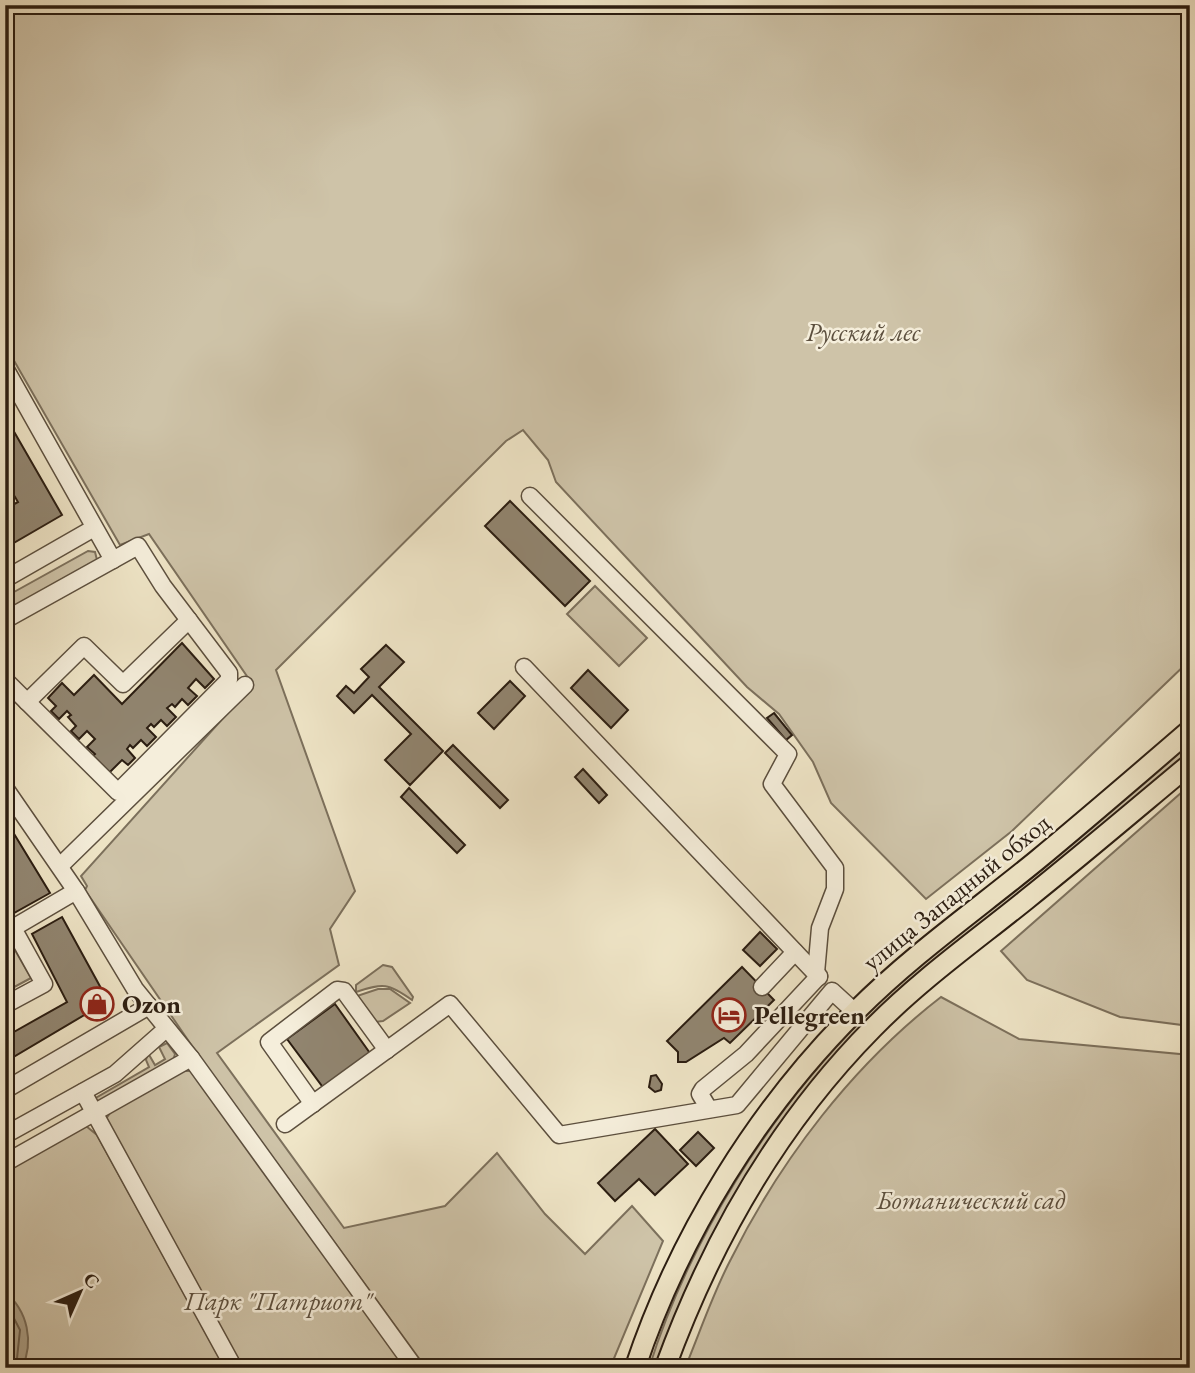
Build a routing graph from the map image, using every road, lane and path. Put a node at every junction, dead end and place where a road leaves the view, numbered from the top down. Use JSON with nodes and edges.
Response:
{"nodes":[{"id":1,"x":5,"y":368,"type":"edge"},
{"id":2,"x":530,"y":496,"type":"dead end"},
{"id":3,"x":94,"y":528,"type":"junction"},
{"id":4,"x":113,"y":560,"type":"junction"},
{"id":5,"x":5,"y":579,"type":"edge"},
{"id":6,"x":5,"y":620,"type":"edge"},
{"id":7,"x":189,"y":620,"type":"junction"},
{"id":8,"x":524,"y":667,"type":"dead end"},
{"id":9,"x":5,"y":680,"type":"edge"},
{"id":10,"x":245,"y":685,"type":"dead end"},
{"id":11,"x":27,"y":702,"type":"junction"},
{"id":12,"x":1190,"y":730,"type":"edge"},
{"id":13,"x":1190,"y":764,"type":"edge"},
{"id":14,"x":5,"y":788,"type":"edge"},
{"id":15,"x":60,"y":866,"type":"junction"},
{"id":16,"x":76,"y":891,"type":"junction"},
{"id":17,"x":9,"y":930,"type":"edge"},
{"id":18,"x":795,"y":952,"type":"junction"},
{"id":19,"x":817,"y":975,"type":"junction"},
{"id":20,"x":762,"y":988,"type":"dead end"},
{"id":21,"x":832,"y":991,"type":"junction"},
{"id":22,"x":5,"y":1005,"type":"edge"},
{"id":23,"x":149,"y":1006,"type":"junction"},
{"id":24,"x":855,"y":1012,"type":"junction"},
{"id":25,"x":166,"y":1029,"type":"junction"},
{"id":26,"x":387,"y":1050,"type":"junction"},
{"id":27,"x":191,"y":1059,"type":"junction"},
{"id":28,"x":5,"y":1090,"type":"edge"},
{"id":29,"x":83,"y":1092,"type":"junction"},
{"id":30,"x":313,"y":1104,"type":"junction"},
{"id":31,"x":709,"y":1109,"type":"junction"},
{"id":32,"x":94,"y":1114,"type":"junction"},
{"id":33,"x":285,"y":1124,"type":"dead end"},
{"id":34,"x":5,"y":1135,"type":"edge"},
{"id":35,"x":5,"y":1163,"type":"edge"},
{"id":36,"x":234,"y":1368,"type":"edge"},
{"id":37,"x":415,"y":1368,"type":"edge"},
{"id":38,"x":635,"y":1368,"type":"edge"},
{"id":39,"x":665,"y":1368,"type":"edge"}],
"edges":[{"from":1,"to":3,"type":"street"},
{"from":2,"to":19,"type":"street"},
{"from":3,"to":4,"type":"street"},
{"from":3,"to":5,"type":"street"},
{"from":4,"to":6,"type":"street"},
{"from":4,"to":7,"type":"street"},
{"from":7,"to":11,"type":"street"},
{"from":7,"to":11,"type":"street"},
{"from":8,"to":18,"type":"street"},
{"from":9,"to":11,"type":"street"},
{"from":10,"to":15,"type":"street"},
{"from":12,"to":24,"type":"main road","name":"улица Западный обход"},
{"from":13,"to":39,"type":"main road","name":"улица Западный обход"},
{"from":14,"to":15,"type":"street"},
{"from":15,"to":16,"type":"street"},
{"from":16,"to":17,"type":"street"},
{"from":16,"to":23,"type":"street"},
{"from":17,"to":22,"type":"street"},
{"from":18,"to":19,"type":"street"},
{"from":18,"to":20,"type":"street"},
{"from":19,"to":21,"type":"street"},
{"from":19,"to":31,"type":"street"},
{"from":21,"to":24,"type":"street"},
{"from":21,"to":31,"type":"street"},
{"from":23,"to":25,"type":"street"},
{"from":23,"to":28,"type":"street"},
{"from":24,"to":38,"type":"main road","name":"улица Западный обход"},
{"from":25,"to":27,"type":"street"},
{"from":25,"to":29,"type":"street"},
{"from":26,"to":30,"type":"street"},
{"from":26,"to":30,"type":"street"},
{"from":26,"to":31,"type":"street"},
{"from":27,"to":32,"type":"street"},
{"from":27,"to":37,"type":"street"},
{"from":29,"to":32,"type":"street"},
{"from":29,"to":34,"type":"street"},
{"from":30,"to":33,"type":"street"},
{"from":32,"to":35,"type":"street"},
{"from":32,"to":36,"type":"street"}]}
